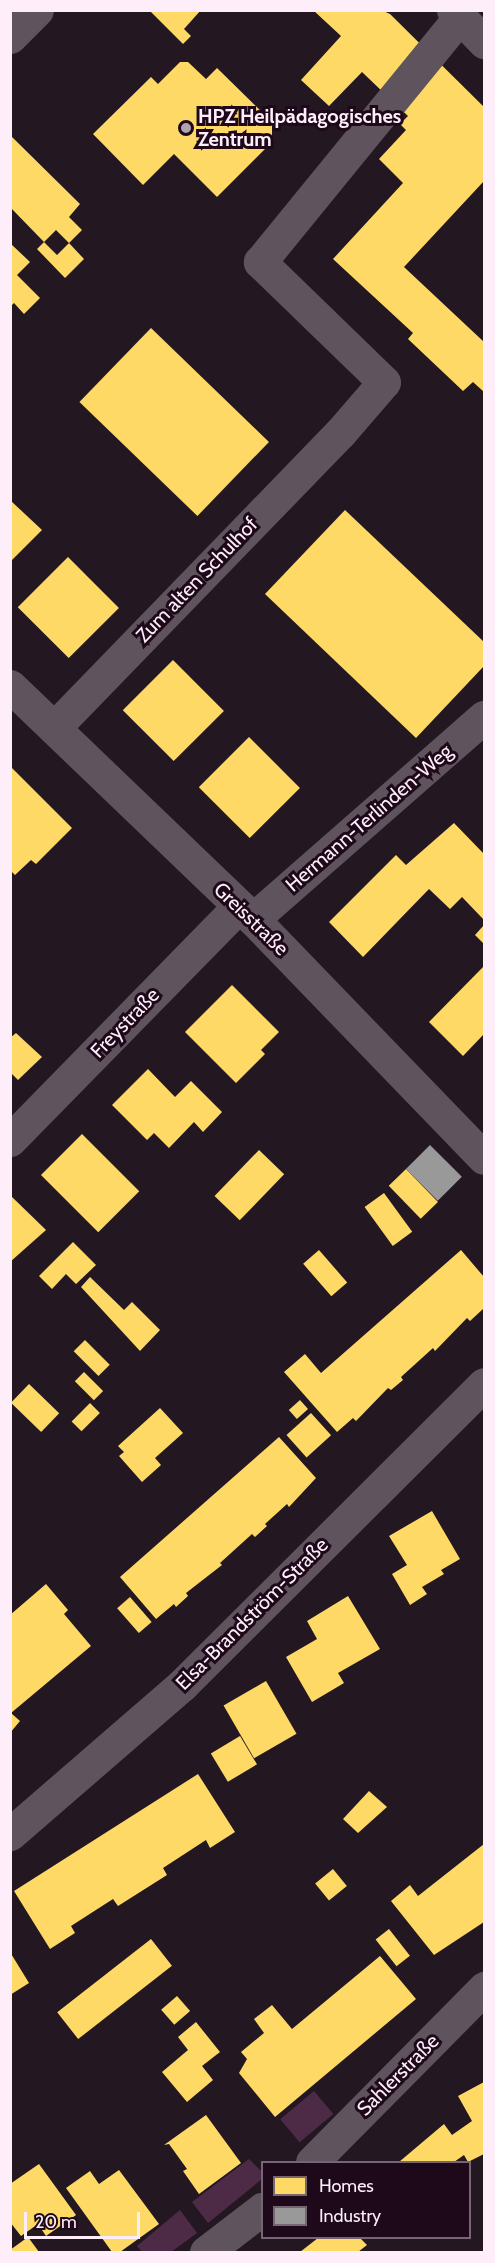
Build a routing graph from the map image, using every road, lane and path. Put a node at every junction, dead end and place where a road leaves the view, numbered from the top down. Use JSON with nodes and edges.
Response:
{"nodes":[{"id":1,"x":37,"y":10,"type":"edge"},
{"id":2,"x":457,"y":14,"type":"edge"},
{"id":3,"x":10,"y":37,"type":"edge"},
{"id":4,"x":484,"y":42,"type":"edge"},
{"id":5,"x":10,"y":686,"type":"edge"},
{"id":6,"x":484,"y":717,"type":"edge"},
{"id":7,"x":54,"y":728,"type":"junction"},
{"id":8,"x":246,"y":913,"type":"junction"},
{"id":9,"x":10,"y":1140,"type":"edge"},
{"id":10,"x":484,"y":1158,"type":"edge"},
{"id":11,"x":484,"y":1384,"type":"edge"},
{"id":12,"x":10,"y":1834,"type":"edge"},
{"id":13,"x":484,"y":1988,"type":"edge"},
{"id":14,"x":314,"y":2161,"type":"edge"},
{"id":15,"x":261,"y":2210,"type":"edge"},
{"id":16,"x":206,"y":2253,"type":"edge"}],
"edges":[{"from":1,"to":3,"type":"street"},
{"from":2,"to":4,"type":"street"},
{"from":2,"to":7,"type":"street","name":"Zum alten Schulhof"},
{"from":5,"to":7,"type":"street","name":"Greisstraße"},
{"from":6,"to":8,"type":"street","name":"Hermann-Terlinden-Weg"},
{"from":7,"to":8,"type":"street","name":"Greisstraße"},
{"from":8,"to":9,"type":"street","name":"Freystraße"},
{"from":8,"to":10,"type":"street","name":"Greisstraße"},
{"from":11,"to":12,"type":"street","name":"Elsa-Brandström-Straße"},
{"from":13,"to":14,"type":"street","name":"Sahlerstraße"},
{"from":15,"to":16,"type":"street"}]}
